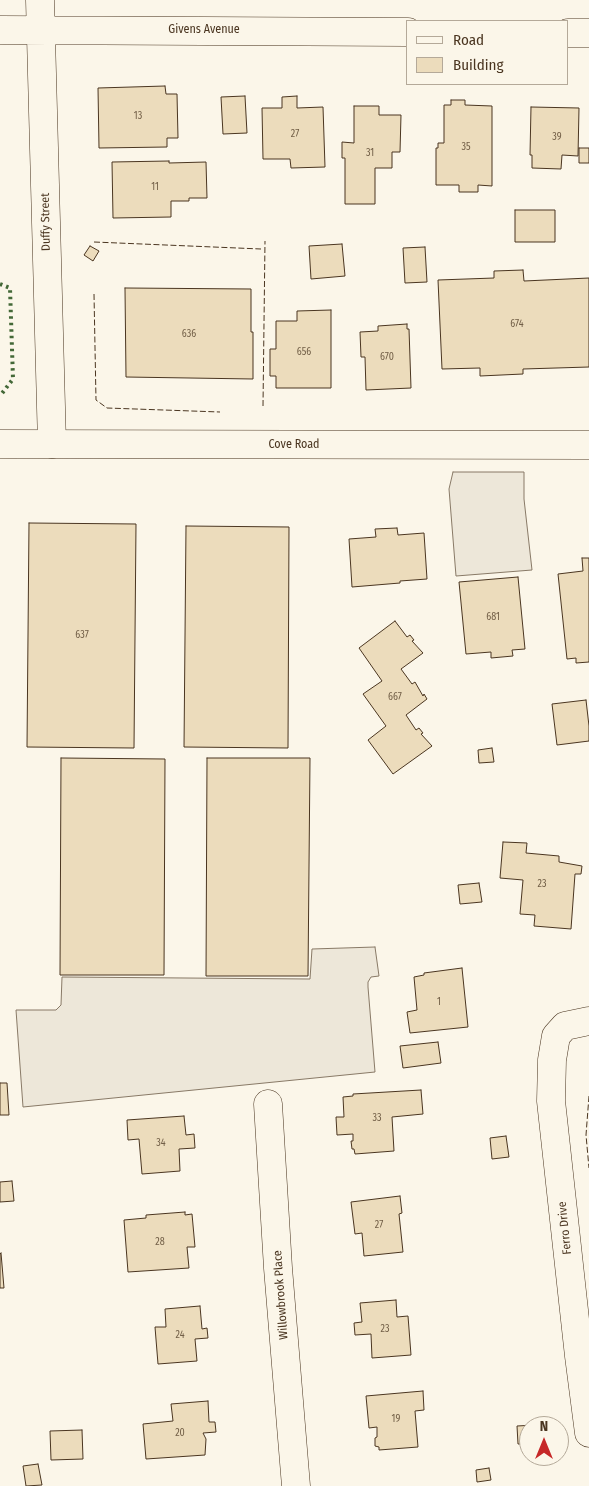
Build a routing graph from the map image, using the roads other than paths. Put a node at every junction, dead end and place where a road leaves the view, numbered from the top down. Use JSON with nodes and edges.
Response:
{"nodes":[{"id":1,"x":40,"y":0,"type":"edge"},
{"id":2,"x":0,"y":30,"type":"edge"},
{"id":3,"x":41,"y":30,"type":"junction"},
{"id":4,"x":406,"y":32,"type":"edge"},
{"id":5,"x":569,"y":32,"type":"edge"},
{"id":6,"x":589,"y":33,"type":"edge"},
{"id":7,"x":0,"y":444,"type":"edge"},
{"id":8,"x":52,"y":444,"type":"junction"},
{"id":9,"x":589,"y":445,"type":"edge"},
{"id":10,"x":577,"y":1023,"type":"edge"},
{"id":11,"x":268,"y":1104,"type":"dead end"},
{"id":12,"x":589,"y":1433,"type":"edge"},
{"id":13,"x":296,"y":1486,"type":"edge"}],
"edges":[{"from":1,"to":3,"type":"street","name":"Duffy Street"},
{"from":2,"to":3,"type":"street","name":"Givens Avenue"},
{"from":3,"to":4,"type":"street","name":"Givens Avenue"},
{"from":3,"to":8,"type":"street","name":"Duffy Street"},
{"from":5,"to":6,"type":"street"},
{"from":7,"to":8,"type":"street","name":"Cove Road"},
{"from":8,"to":9,"type":"street","name":"Cove Road"},
{"from":10,"to":12,"type":"street","name":"Ferro Drive"},
{"from":11,"to":13,"type":"street","name":"Willowbrook Place"}]}
